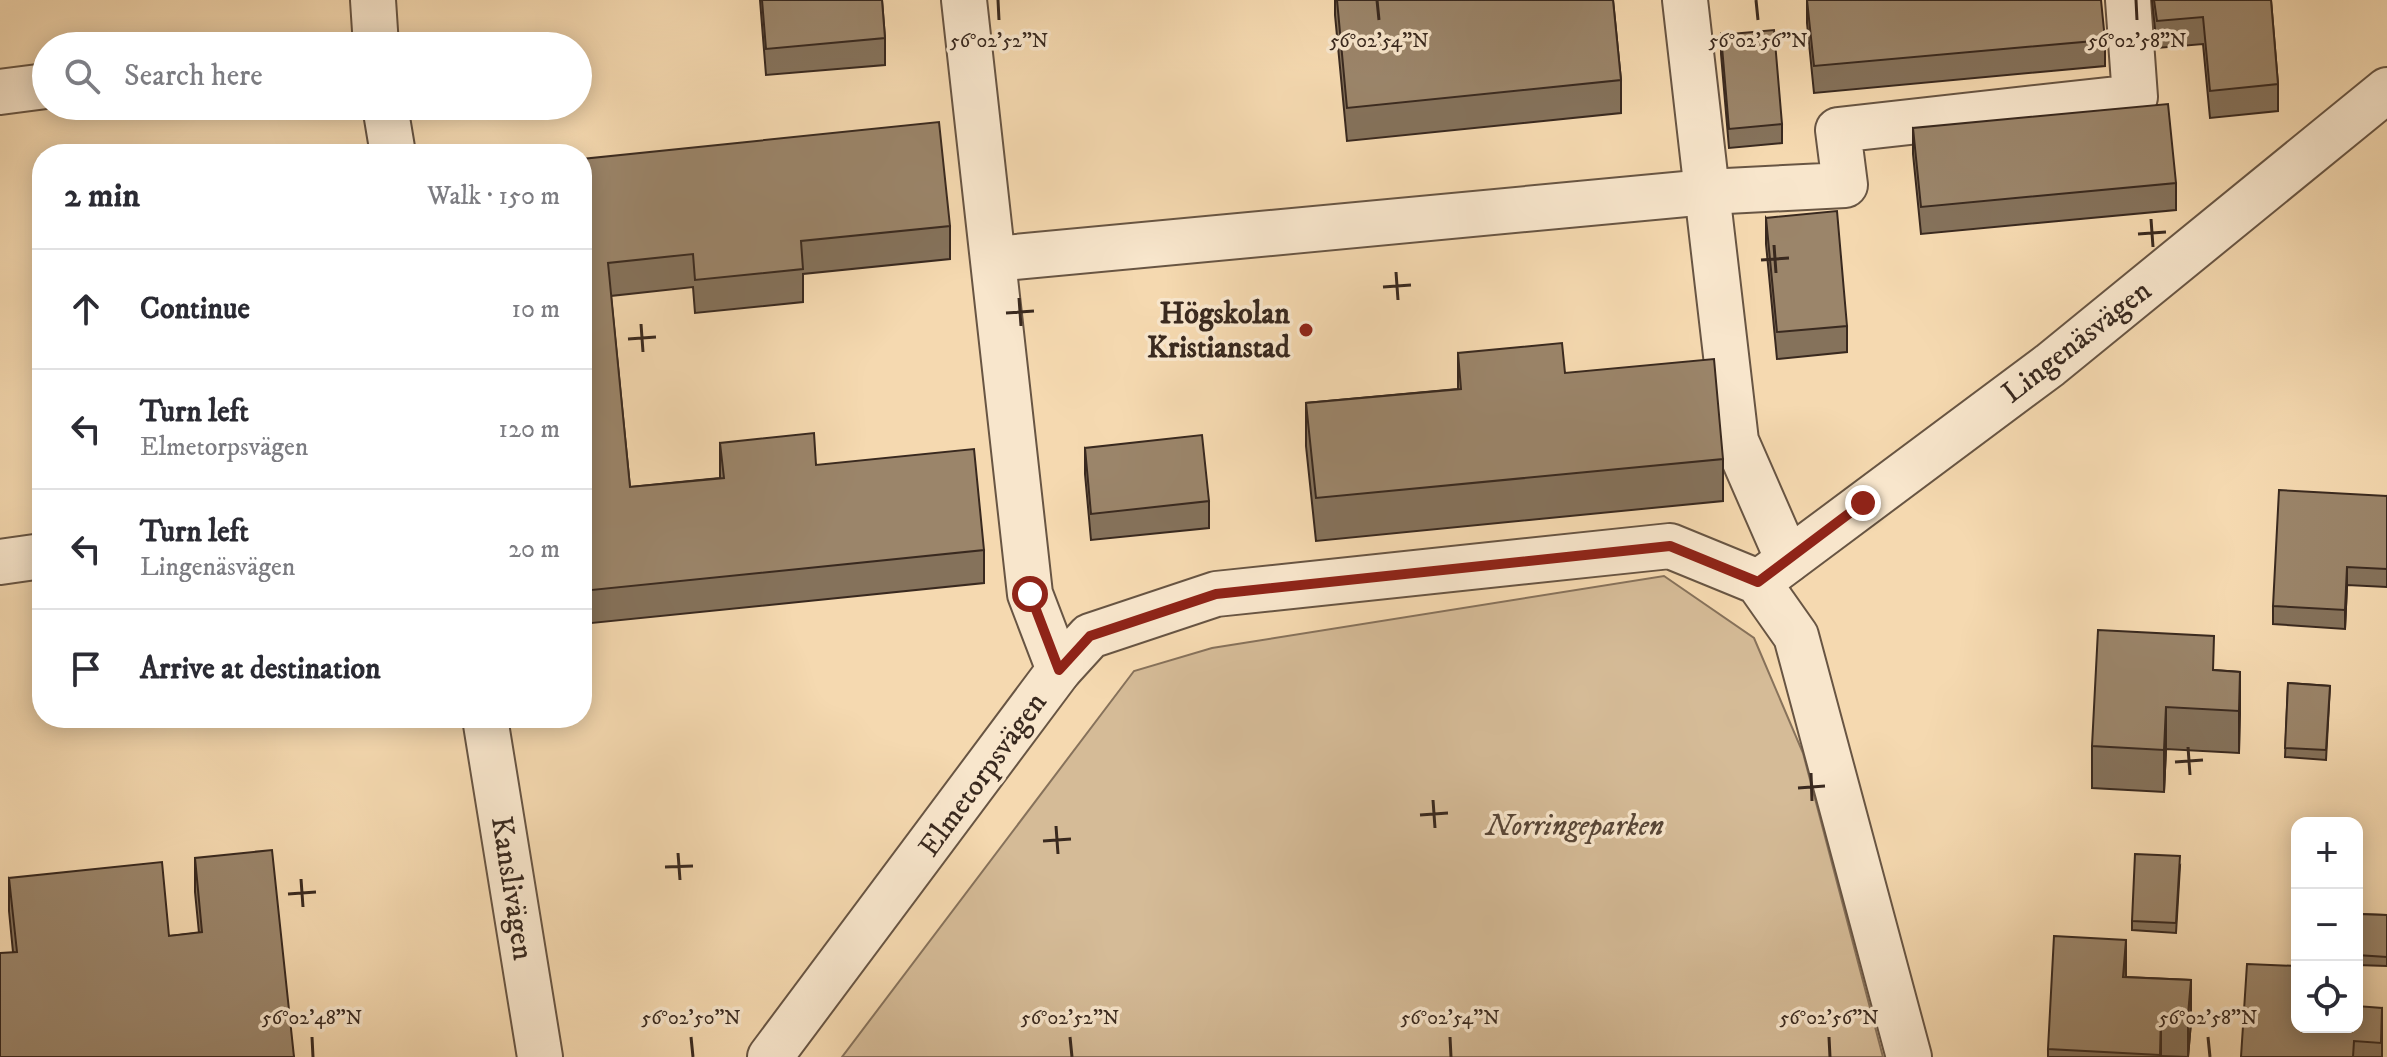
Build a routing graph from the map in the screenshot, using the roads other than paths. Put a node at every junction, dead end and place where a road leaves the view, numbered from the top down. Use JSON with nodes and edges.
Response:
{"nodes":[{"id":1,"x":373,"y":0,"type":"edge"},
{"id":2,"x":964,"y":0,"type":"edge"},
{"id":3,"x":1690,"y":0,"type":"edge"},
{"id":4,"x":2128,"y":0,"type":"edge"},
{"id":5,"x":375,"y":32,"type":"edge"},
{"id":6,"x":32,"y":88,"type":"edge"},
{"id":7,"x":2387,"y":90,"type":"edge"},
{"id":8,"x":0,"y":92,"type":"edge"},
{"id":9,"x":387,"y":120,"type":"edge"},
{"id":10,"x":391,"y":144,"type":"edge"},
{"id":11,"x":1707,"y":192,"type":"junction"},
{"id":12,"x":994,"y":259,"type":"junction"},
{"id":13,"x":32,"y":557,"type":"edge"},
{"id":14,"x":0,"y":562,"type":"edge"},
{"id":15,"x":1773,"y":571,"type":"junction"},
{"id":16,"x":1059,"y":670,"type":"junction"},
{"id":17,"x":487,"y":728,"type":"edge"},
{"id":18,"x":540,"y":1057,"type":"edge"},
{"id":19,"x":770,"y":1057,"type":"edge"},
{"id":20,"x":1909,"y":1057,"type":"edge"}],
"edges":[{"from":1,"to":5,"type":"street"},
{"from":2,"to":12,"type":"street"},
{"from":3,"to":11,"type":"street"},
{"from":4,"to":11,"type":"street"},
{"from":6,"to":8,"type":"street"},
{"from":7,"to":15,"type":"street","name":"Lingenäsvägen"},
{"from":9,"to":10,"type":"street"},
{"from":11,"to":12,"type":"street"},
{"from":11,"to":15,"type":"street"},
{"from":12,"to":16,"type":"street"},
{"from":13,"to":14,"type":"street"},
{"from":15,"to":16,"type":"street","name":"Elmetorpsvägen"},
{"from":15,"to":20,"type":"street"},
{"from":16,"to":19,"type":"street","name":"Elmetorpsvägen"},
{"from":17,"to":18,"type":"street","name":"Kanslivägen"}]}
